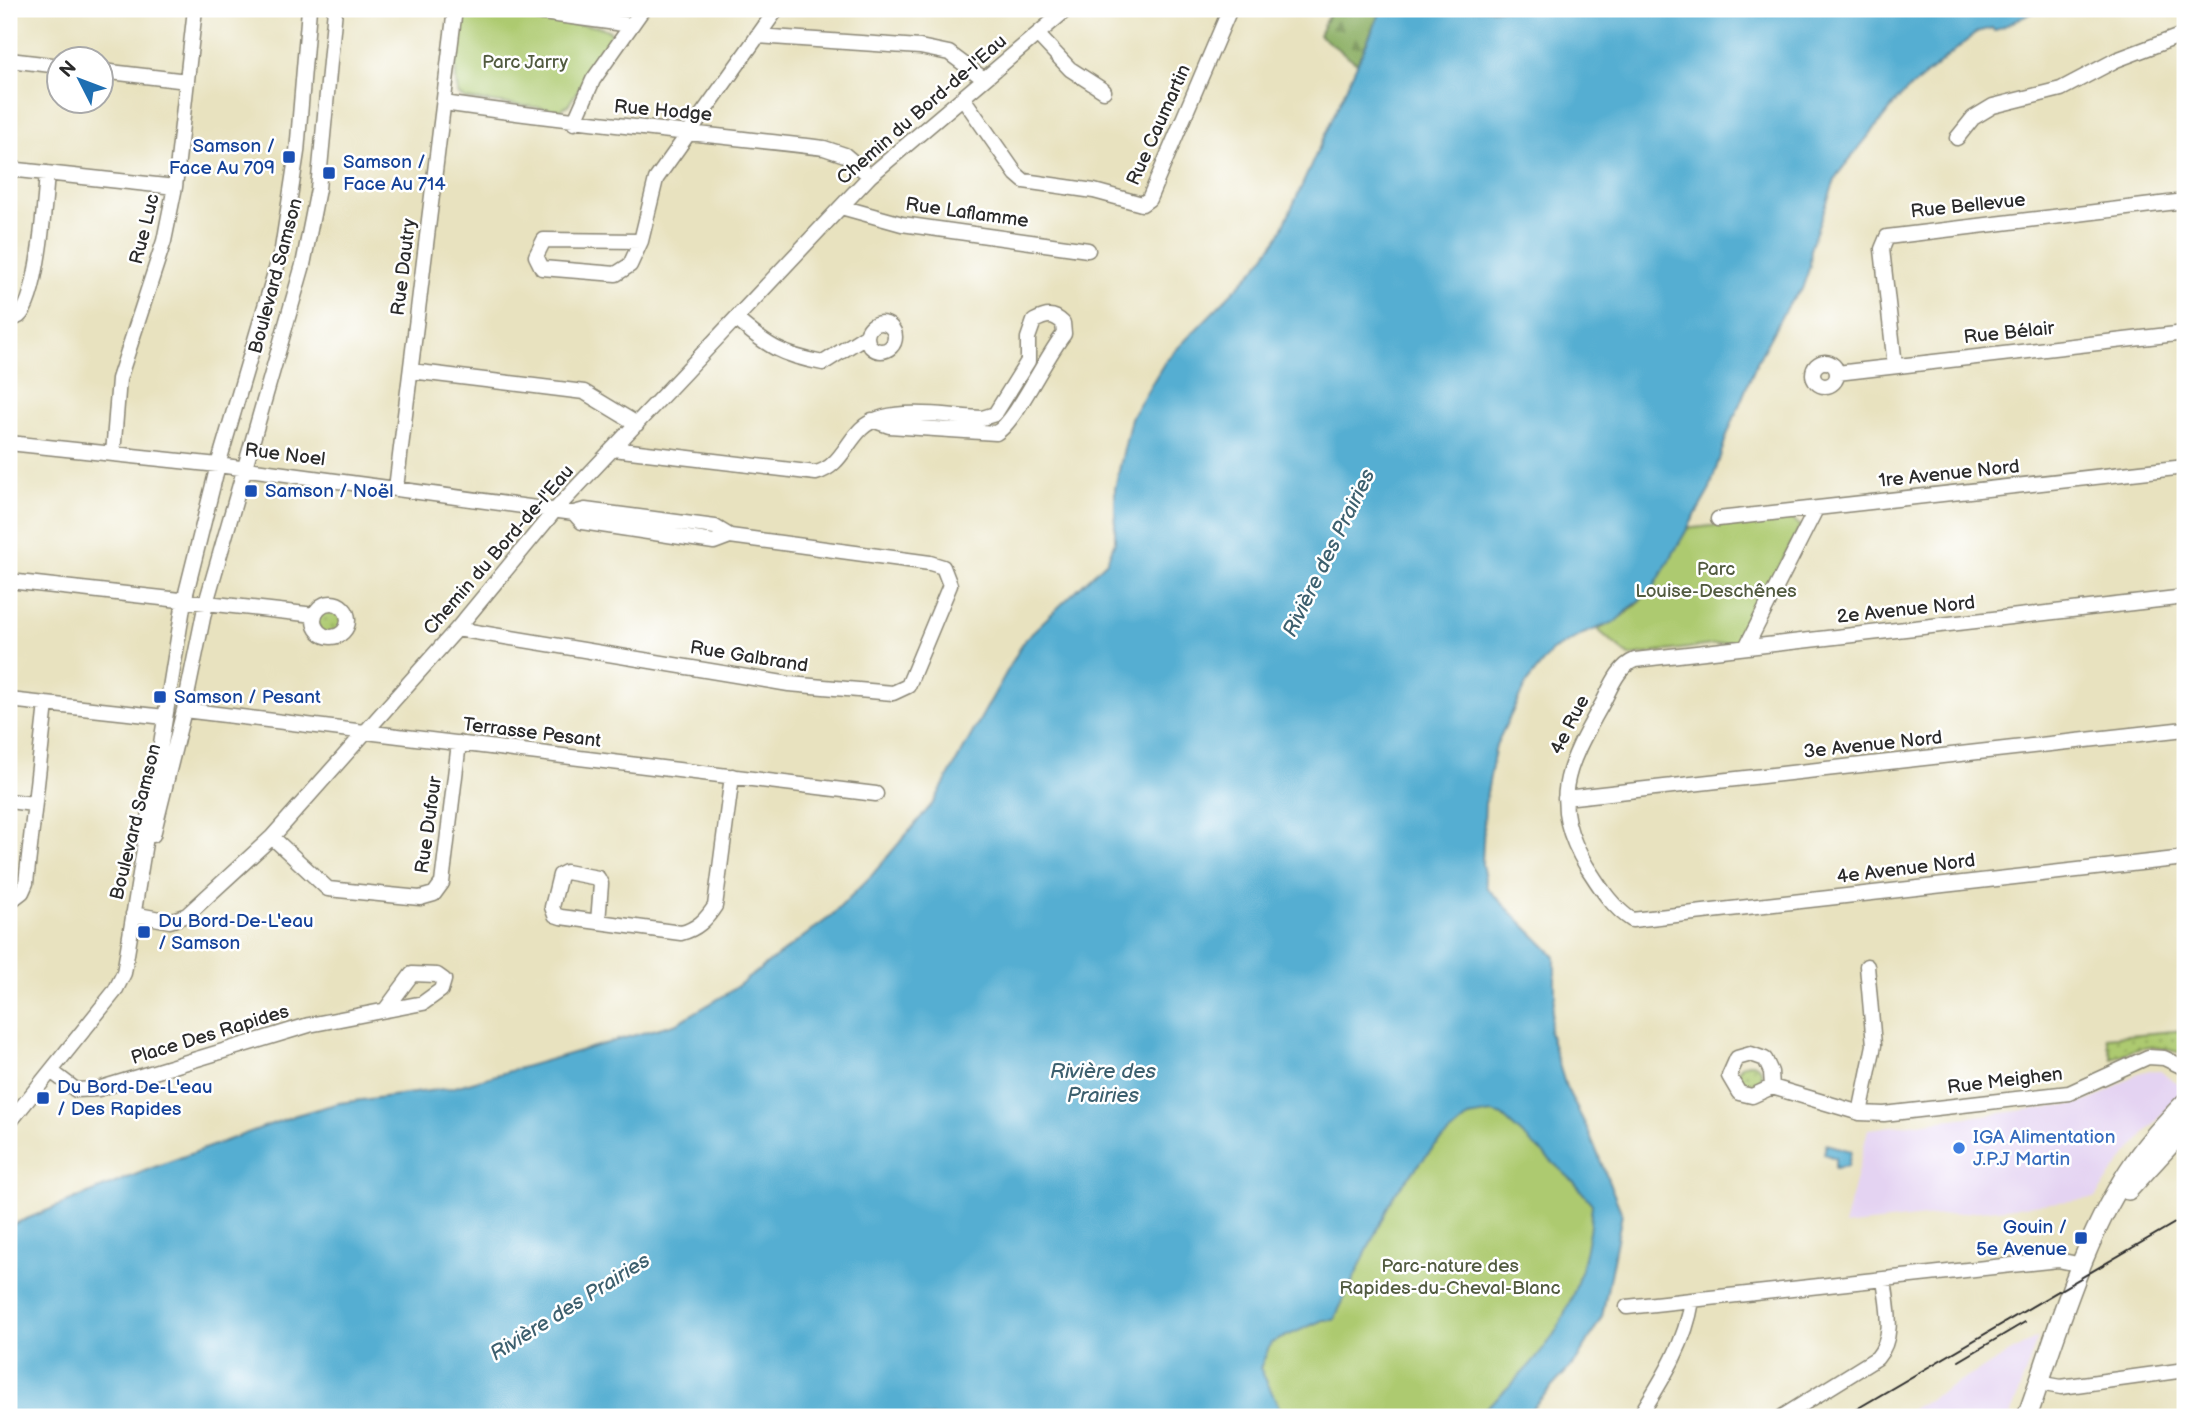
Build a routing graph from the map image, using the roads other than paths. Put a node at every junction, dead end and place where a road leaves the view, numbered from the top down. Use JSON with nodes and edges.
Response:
{"nodes":[{"id":1,"x":195,"y":9,"type":"edge"},
{"id":2,"x":309,"y":9,"type":"edge"},
{"id":3,"x":335,"y":9,"type":"edge"},
{"id":4,"x":456,"y":9,"type":"edge"},
{"id":5,"x":513,"y":9,"type":"edge"},
{"id":6,"x":643,"y":9,"type":"edge"},
{"id":7,"x":777,"y":9,"type":"edge"},
{"id":8,"x":1067,"y":9,"type":"edge"},
{"id":9,"x":1230,"y":9,"type":"edge"},
{"id":10,"x":631,"y":25,"type":"junction"},
{"id":11,"x":2185,"y":34,"type":"edge"},
{"id":12,"x":1038,"y":35,"type":"junction"},
{"id":13,"x":757,"y":36,"type":"junction"},
{"id":14,"x":9,"y":60,"type":"edge"},
{"id":15,"x":46,"y":64,"type":"edge"},
{"id":16,"x":116,"y":73,"type":"edge"},
{"id":17,"x":984,"y":79,"type":"junction"},
{"id":18,"x":187,"y":81,"type":"junction"},
{"id":19,"x":1104,"y":91,"type":"dead end"},
{"id":20,"x":963,"y":98,"type":"junction"},
{"id":21,"x":444,"y":103,"type":"junction"},
{"id":22,"x":574,"y":123,"type":"junction"},
{"id":23,"x":691,"y":132,"type":"junction"},
{"id":24,"x":1957,"y":138,"type":"dead end"},
{"id":25,"x":9,"y":169,"type":"edge"},
{"id":26,"x":47,"y":173,"type":"junction"},
{"id":27,"x":870,"y":176,"type":"junction"},
{"id":28,"x":175,"y":187,"type":"junction"},
{"id":29,"x":2185,"y":201,"type":"edge"},
{"id":30,"x":841,"y":207,"type":"junction"},
{"id":31,"x":641,"y":241,"type":"junction"},
{"id":32,"x":1088,"y":250,"type":"dead end"},
{"id":33,"x":736,"y":318,"type":"junction"},
{"id":34,"x":9,"y":320,"type":"edge"},
{"id":35,"x":2185,"y":333,"type":"edge"},
{"id":36,"x":867,"y":335,"type":"dead end"},
{"id":37,"x":1895,"y":366,"type":"junction"},
{"id":38,"x":411,"y":371,"type":"junction"},
{"id":39,"x":1837,"y":373,"type":"dead end"},
{"id":40,"x":995,"y":414,"type":"junction"},
{"id":41,"x":872,"y":420,"type":"junction"},
{"id":42,"x":637,"y":424,"type":"junction"},
{"id":43,"x":1004,"y":428,"type":"junction"},
{"id":44,"x":9,"y":443,"type":"edge"},
{"id":45,"x":613,"y":449,"type":"junction"},
{"id":46,"x":113,"y":454,"type":"junction"},
{"id":47,"x":218,"y":465,"type":"junction"},
{"id":48,"x":2185,"y":467,"type":"edge"},
{"id":49,"x":242,"y":468,"type":"junction"},
{"id":50,"x":396,"y":488,"type":"junction"},
{"id":51,"x":556,"y":509,"type":"junction"},
{"id":52,"x":1816,"y":509,"type":"junction"},
{"id":53,"x":1718,"y":519,"type":"dead end"},
{"id":54,"x":943,"y":567,"type":"joint"},
{"id":55,"x":9,"y":581,"type":"edge"},
{"id":56,"x":2185,"y":597,"type":"edge"},
{"id":57,"x":184,"y":601,"type":"junction"},
{"id":58,"x":205,"y":603,"type":"junction"},
{"id":59,"x":315,"y":615,"type":"dead end"},
{"id":60,"x":457,"y":629,"type":"junction"},
{"id":61,"x":1746,"y":647,"type":"junction"},
{"id":62,"x":1632,"y":661,"type":"joint"},
{"id":63,"x":9,"y":699,"type":"edge"},
{"id":64,"x":46,"y":704,"type":"junction"},
{"id":65,"x":184,"y":710,"type":"junction"},
{"id":66,"x":165,"y":717,"type":"junction"},
{"id":67,"x":2185,"y":729,"type":"edge"},
{"id":68,"x":365,"y":732,"type":"junction"},
{"id":69,"x":459,"y":743,"type":"junction"},
{"id":70,"x":732,"y":776,"type":"junction"},
{"id":71,"x":876,"y":794,"type":"dead end"},
{"id":72,"x":1565,"y":799,"type":"junction"},
{"id":73,"x":9,"y":801,"type":"edge"},
{"id":74,"x":33,"y":804,"type":"junction"},
{"id":75,"x":272,"y":837,"type":"junction"},
{"id":76,"x":2185,"y":858,"type":"edge"},
{"id":77,"x":9,"y":902,"type":"edge"},
{"id":78,"x":133,"y":914,"type":"junction"},
{"id":79,"x":1632,"y":920,"type":"joint"},
{"id":80,"x":598,"y":922,"type":"dead end"},
{"id":81,"x":1867,"y":966,"type":"dead end"},
{"id":82,"x":386,"y":1009,"type":"dead end"},
{"id":83,"x":2185,"y":1068,"type":"edge"},
{"id":84,"x":51,"y":1071,"type":"junction"},
{"id":85,"x":1773,"y":1087,"type":"dead end"},
{"id":86,"x":2185,"y":1103,"type":"edge"},
{"id":87,"x":1860,"y":1113,"type":"junction"},
{"id":88,"x":9,"y":1123,"type":"edge"},
{"id":89,"x":2185,"y":1128,"type":"edge"},
{"id":90,"x":2103,"y":1220,"type":"junction"},
{"id":91,"x":2082,"y":1265,"type":"junction"},
{"id":92,"x":1884,"y":1279,"type":"junction"},
{"id":93,"x":1692,"y":1301,"type":"junction"},
{"id":94,"x":1627,"y":1307,"type":"dead end"},
{"id":95,"x":2185,"y":1370,"type":"edge"},
{"id":96,"x":2039,"y":1383,"type":"junction"},
{"id":97,"x":1639,"y":1417,"type":"edge"},
{"id":98,"x":1782,"y":1417,"type":"edge"},
{"id":99,"x":2027,"y":1417,"type":"edge"}],
"edges":[{"from":1,"to":18,"type":"street","name":"Rue Luc"},
{"from":2,"to":47,"type":"street","name":"Boulevard Samson"},
{"from":3,"to":49,"type":"street","name":"Boulevard Samson"},
{"from":4,"to":21,"type":"street","name":"Rue Dautry"},
{"from":5,"to":10,"type":"street"},
{"from":6,"to":10,"type":"street"},
{"from":7,"to":13,"type":"street"},
{"from":8,"to":12,"type":"street","name":"Chemin du Bord-de-l'Eau"},
{"from":9,"to":20,"type":"street","name":"Rue Caumartin"},
{"from":10,"to":22,"type":"street"},
{"from":11,"to":24,"type":"street"},
{"from":12,"to":17,"type":"street","name":"Chemin du Bord-de-l'Eau"},
{"from":12,"to":19,"type":"street"},
{"from":13,"to":17,"type":"street"},
{"from":13,"to":23,"type":"street"},
{"from":14,"to":15,"type":"street"},
{"from":16,"to":18,"type":"street"},
{"from":17,"to":20,"type":"street","name":"Chemin du Bord-de-l'Eau"},
{"from":18,"to":28,"type":"street","name":"Rue Luc"},
{"from":20,"to":27,"type":"street","name":"Chemin du Bord-de-l'Eau"},
{"from":21,"to":22,"type":"street","name":"Rue Hodge"},
{"from":21,"to":38,"type":"street","name":"Rue Dautry"},
{"from":22,"to":23,"type":"street","name":"Rue Hodge"},
{"from":23,"to":27,"type":"street","name":"Rue Hodge"},
{"from":23,"to":31,"type":"street"},
{"from":25,"to":26,"type":"street"},
{"from":26,"to":28,"type":"street"},
{"from":26,"to":34,"type":"street"},
{"from":27,"to":30,"type":"street","name":"Chemin du Bord-de-l'Eau"},
{"from":28,"to":46,"type":"street","name":"Rue Luc"},
{"from":29,"to":37,"type":"street","name":"Rue Bellevue"},
{"from":30,"to":32,"type":"street","name":"Rue Laflamme"},
{"from":30,"to":33,"type":"street","name":"Chemin du Bord-de-l'Eau"},
{"from":31,"to":31,"type":"street"},
{"from":33,"to":36,"type":"street"},
{"from":33,"to":42,"type":"street","name":"Chemin du Bord-de-l'Eau"},
{"from":35,"to":37,"type":"street","name":"Rue Bélair"},
{"from":37,"to":39,"type":"street","name":"Rue Bélair"},
{"from":38,"to":42,"type":"street"},
{"from":38,"to":50,"type":"street","name":"Rue Dautry"},
{"from":40,"to":41,"type":"street"},
{"from":40,"to":43,"type":"street"},
{"from":40,"to":43,"type":"street"},
{"from":41,"to":43,"type":"street"},
{"from":41,"to":45,"type":"street"},
{"from":42,"to":45,"type":"street","name":"Chemin du Bord-de-l'Eau"},
{"from":44,"to":46,"type":"street","name":"Rue Noel"},
{"from":45,"to":51,"type":"street","name":"Chemin du Bord-de-l'Eau"},
{"from":46,"to":47,"type":"street","name":"Rue Noel"},
{"from":47,"to":49,"type":"street","name":"Rue Noel"},
{"from":47,"to":57,"type":"street","name":"Boulevard Samson"},
{"from":48,"to":52,"type":"street","name":"1re Avenue Nord"},
{"from":49,"to":50,"type":"street","name":"Rue Noel"},
{"from":49,"to":58,"type":"street","name":"Boulevard Samson"},
{"from":50,"to":51,"type":"street","name":"Rue Noel"},
{"from":51,"to":54,"type":"street","name":"Rue Noel"},
{"from":51,"to":60,"type":"street","name":"Chemin du Bord-de-l'Eau"},
{"from":52,"to":53,"type":"street","name":"1re Avenue Nord"},
{"from":52,"to":61,"type":"street"},
{"from":54,"to":60,"type":"street","name":"Rue Galbrand"},
{"from":55,"to":57,"type":"street"},
{"from":56,"to":61,"type":"street","name":"2e Avenue Nord"},
{"from":57,"to":58,"type":"street"},
{"from":57,"to":66,"type":"street","name":"Boulevard Samson"},
{"from":58,"to":59,"type":"street"},
{"from":58,"to":65,"type":"street","name":"Boulevard Samson"},
{"from":60,"to":68,"type":"street","name":"Chemin du Bord-de-l'Eau"},
{"from":61,"to":62,"type":"street","name":"2e Avenue Nord"},
{"from":62,"to":72,"type":"street","name":"4e Rue"},
{"from":63,"to":64,"type":"street"},
{"from":64,"to":66,"type":"street"},
{"from":64,"to":74,"type":"street"},
{"from":65,"to":68,"type":"street","name":"Terrasse Pesant"},
{"from":65,"to":78,"type":"street","name":"Boulevard Samson"},
{"from":66,"to":78,"type":"street","name":"Boulevard Samson"},
{"from":67,"to":72,"type":"street","name":"3e Avenue Nord"},
{"from":68,"to":69,"type":"street","name":"Terrasse Pesant"},
{"from":68,"to":75,"type":"street","name":"Chemin du Bord-de-l'Eau"},
{"from":69,"to":70,"type":"street","name":"Terrasse Pesant"},
{"from":69,"to":75,"type":"street","name":"Rue Dufour"},
{"from":70,"to":71,"type":"street","name":"Terrasse Pesant"},
{"from":70,"to":80,"type":"street"},
{"from":72,"to":79,"type":"street","name":"4e Rue"},
{"from":73,"to":74,"type":"street"},
{"from":74,"to":77,"type":"street"},
{"from":75,"to":78,"type":"street","name":"Chemin du Bord-de-l'Eau"},
{"from":76,"to":79,"type":"street","name":"4e Avenue Nord"},
{"from":78,"to":84,"type":"street"},
{"from":81,"to":87,"type":"street"},
{"from":82,"to":84,"type":"street","name":"Place Des Rapides"},
{"from":83,"to":87,"type":"street","name":"Rue Meighen"},
{"from":84,"to":88,"type":"street"},
{"from":85,"to":87,"type":"street","name":"Rue Meighen"},
{"from":86,"to":90,"type":"main road"},
{"from":89,"to":90,"type":"main road"},
{"from":90,"to":91,"type":"main road"},
{"from":91,"to":92,"type":"street"},
{"from":91,"to":96,"type":"main road"},
{"from":92,"to":93,"type":"street"},
{"from":92,"to":98,"type":"street"},
{"from":93,"to":94,"type":"street"},
{"from":93,"to":97,"type":"street"},
{"from":95,"to":96,"type":"street"},
{"from":96,"to":99,"type":"main road"}]}
